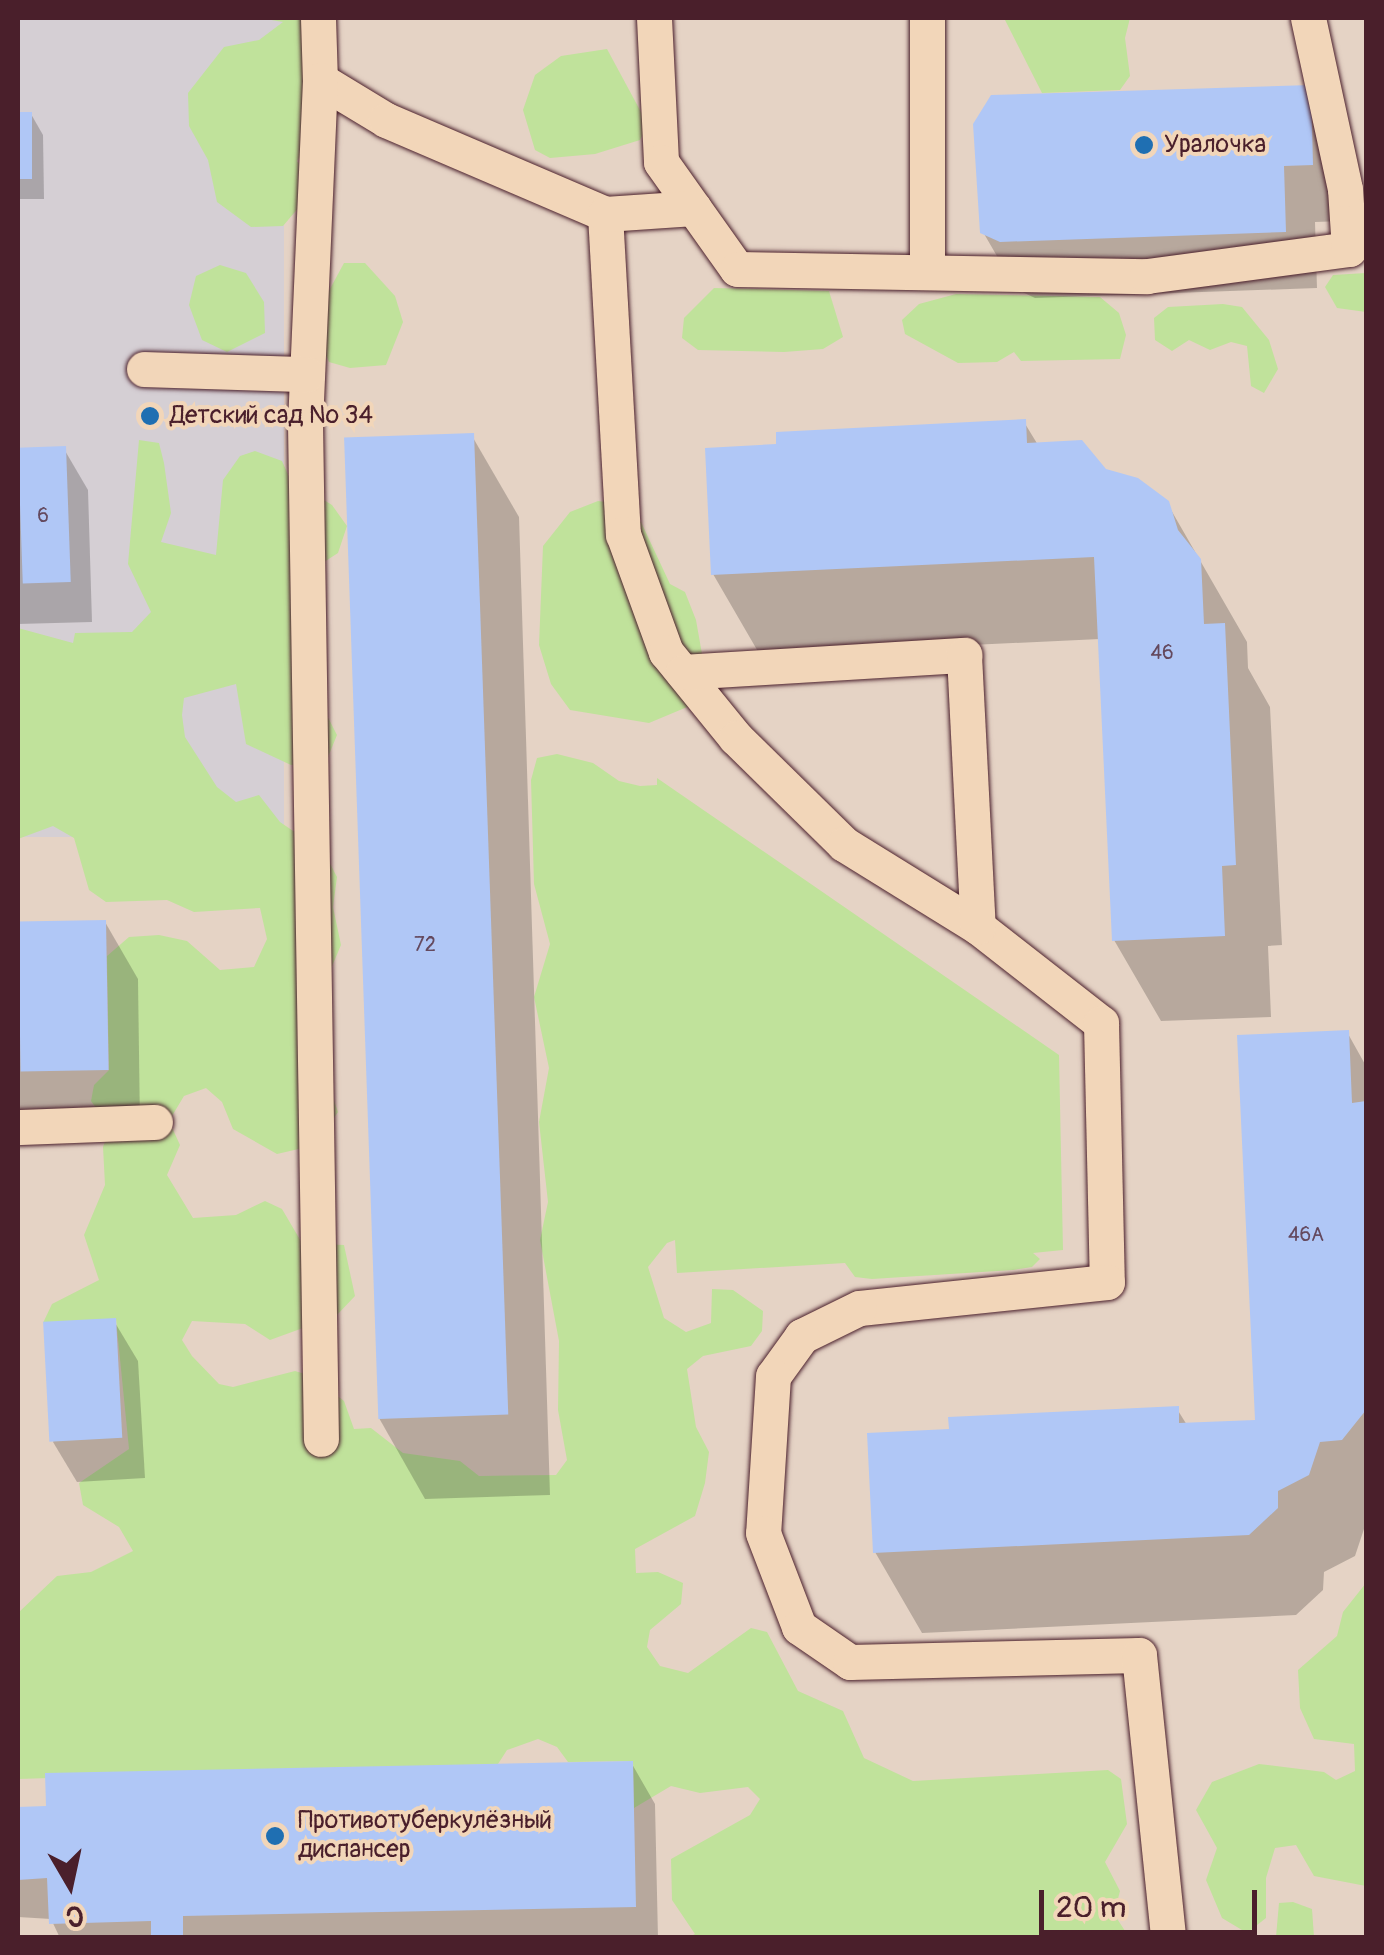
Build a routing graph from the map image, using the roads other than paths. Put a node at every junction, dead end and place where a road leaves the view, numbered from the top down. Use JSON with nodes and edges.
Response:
{"nodes":[{"id":1,"x":318,"y":18,"type":"edge"},
{"id":2,"x":654,"y":18,"type":"edge"},
{"id":3,"x":927,"y":18,"type":"edge"},
{"id":4,"x":1308,"y":18,"type":"edge"},
{"id":5,"x":320,"y":80,"type":"junction"},
{"id":6,"x":694,"y":208,"type":"junction"},
{"id":7,"x":605,"y":214,"type":"junction"},
{"id":8,"x":927,"y":272,"type":"junction"},
{"id":9,"x":144,"y":369,"type":"dead end"},
{"id":10,"x":308,"y":374,"type":"junction"},
{"id":11,"x":683,"y":672,"type":"junction"},
{"id":12,"x":978,"y":928,"type":"junction"},
{"id":13,"x":155,"y":1122,"type":"dead end"},
{"id":14,"x":18,"y":1127,"type":"edge"},
{"id":15,"x":321,"y":1439,"type":"dead end"},
{"id":16,"x":1168,"y":1938,"type":"edge"}],
"edges":[{"from":1,"to":5,"type":"lane"},
{"from":2,"to":6,"type":"lane"},
{"from":3,"to":8,"type":"lane"},
{"from":4,"to":8,"type":"lane"},
{"from":5,"to":7,"type":"lane"},
{"from":5,"to":10,"type":"lane"},
{"from":6,"to":7,"type":"lane"},
{"from":6,"to":8,"type":"lane"},
{"from":7,"to":11,"type":"lane"},
{"from":9,"to":10,"type":"lane"},
{"from":10,"to":15,"type":"lane"},
{"from":11,"to":12,"type":"lane"},
{"from":11,"to":12,"type":"lane"},
{"from":12,"to":16,"type":"lane"},
{"from":13,"to":14,"type":"lane"}]}
